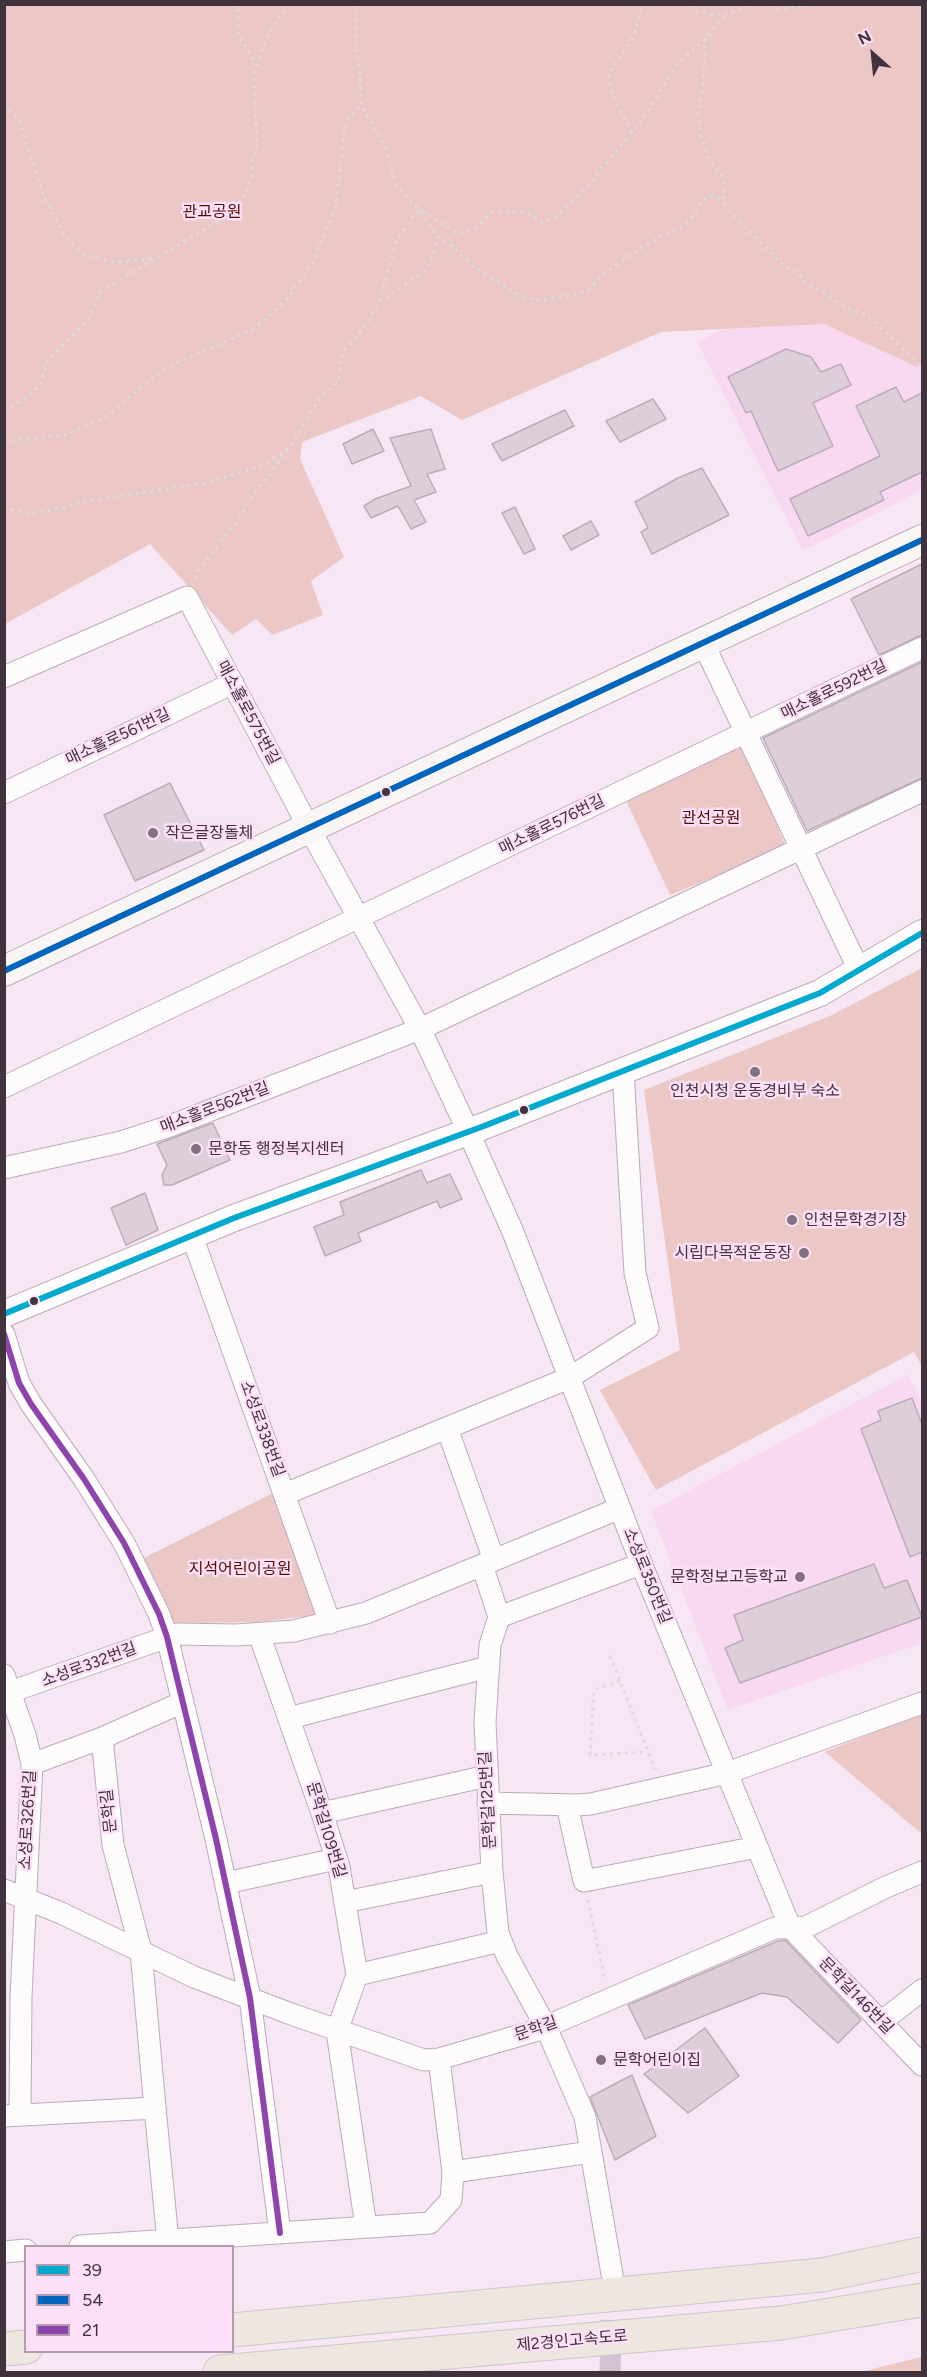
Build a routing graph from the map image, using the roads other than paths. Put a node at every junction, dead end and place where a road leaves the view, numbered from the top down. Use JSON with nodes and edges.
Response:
{"nodes":[{"id":1,"x":922,"y":540,"type":"edge"},
{"id":2,"x":703,"y":643,"type":"junction"},
{"id":3,"x":922,"y":648,"type":"edge"},
{"id":4,"x":4,"y":677,"type":"edge"},
{"id":5,"x":233,"y":683,"type":"junction"},
{"id":6,"x":746,"y":732,"type":"junction"},
{"id":7,"x":922,"y":791,"type":"edge"},
{"id":8,"x":4,"y":793,"type":"edge"},
{"id":9,"x":309,"y":828,"type":"junction"},
{"id":10,"x":801,"y":848,"type":"junction"},
{"id":11,"x":359,"y":917,"type":"junction"},
{"id":12,"x":922,"y":933,"type":"edge"},
{"id":13,"x":859,"y":970,"type":"junction"},
{"id":14,"x":4,"y":971,"type":"edge"},
{"id":15,"x":420,"y":1029,"type":"junction"},
{"id":16,"x":623,"y":1071,"type":"junction"},
{"id":17,"x":4,"y":1087,"type":"edge"},
{"id":18,"x":468,"y":1131,"type":"junction"},
{"id":19,"x":4,"y":1168,"type":"edge"},
{"id":20,"x":192,"y":1236,"type":"junction"},
{"id":21,"x":4,"y":1314,"type":"edge"},
{"id":22,"x":4,"y":1334,"type":"edge"},
{"id":23,"x":569,"y":1378,"type":"junction"},
{"id":24,"x":447,"y":1428,"type":"junction"},
{"id":25,"x":285,"y":1494,"type":"junction"},
{"id":26,"x":620,"y":1508,"type":"junction"},
{"id":27,"x":488,"y":1562,"type":"junction"},
{"id":28,"x":641,"y":1563,"type":"junction"},
{"id":29,"x":499,"y":1617,"type":"junction"},
{"id":30,"x":330,"y":1623,"type":"junction"},
{"id":31,"x":260,"y":1634,"type":"junction"},
{"id":32,"x":167,"y":1637,"type":"junction"},
{"id":33,"x":488,"y":1667,"type":"junction"},
{"id":34,"x":6,"y":1687,"type":"edge"},
{"id":35,"x":183,"y":1702,"type":"junction"},
{"id":36,"x":922,"y":1703,"type":"edge"},
{"id":37,"x":289,"y":1718,"type":"junction"},
{"id":38,"x":102,"y":1738,"type":"junction"},
{"id":39,"x":32,"y":1764,"type":"junction"},
{"id":40,"x":727,"y":1773,"type":"junction"},
{"id":41,"x":487,"y":1776,"type":"junction"},
{"id":42,"x":488,"y":1803,"type":"junction"},
{"id":43,"x":567,"y":1805,"type":"junction"},
{"id":44,"x":322,"y":1813,"type":"junction"},
{"id":45,"x":757,"y":1847,"type":"junction"},
{"id":46,"x":336,"y":1859,"type":"junction"},
{"id":47,"x":492,"y":1872,"type":"junction"},
{"id":48,"x":922,"y":1872,"type":"edge"},
{"id":49,"x":226,"y":1883,"type":"junction"},
{"id":50,"x":14,"y":1894,"type":"edge"},
{"id":51,"x":345,"y":1902,"type":"junction"},
{"id":52,"x":790,"y":1927,"type":"junction"},
{"id":53,"x":501,"y":1941,"type":"junction"},
{"id":54,"x":141,"y":1952,"type":"junction"},
{"id":55,"x":357,"y":1975,"type":"junction"},
{"id":56,"x":922,"y":1990,"type":"edge"},
{"id":57,"x":13,"y":1998,"type":"edge"},
{"id":58,"x":250,"y":1998,"type":"junction"},
{"id":59,"x":881,"y":2022,"type":"junction"},
{"id":60,"x":546,"y":2027,"type":"junction"},
{"id":61,"x":337,"y":2031,"type":"junction"},
{"id":62,"x":439,"y":2059,"type":"junction"},
{"id":63,"x":922,"y":2065,"type":"edge"},
{"id":64,"x":155,"y":2108,"type":"junction"},
{"id":65,"x":12,"y":2115,"type":"edge"},
{"id":66,"x":591,"y":2152,"type":"junction"},
{"id":67,"x":453,"y":2172,"type":"junction"},
{"id":68,"x":366,"y":2227,"type":"junction"},
{"id":69,"x":280,"y":2233,"type":"junction"},
{"id":70,"x":168,"y":2241,"type":"junction"},
{"id":71,"x":109,"y":2245,"type":"edge"},
{"id":72,"x":24,"y":2250,"type":"edge"},
{"id":73,"x":4,"y":2252,"type":"edge"},
{"id":74,"x":922,"y":2254,"type":"edge"},
{"id":75,"x":612,"y":2274,"type":"tunnel mouth"},
{"id":76,"x":922,"y":2300,"type":"edge"},
{"id":77,"x":234,"y":2330,"type":"edge"},
{"id":78,"x":24,"y":2347,"type":"edge"},
{"id":79,"x":4,"y":2349,"type":"edge"},
{"id":80,"x":220,"y":2373,"type":"edge"}],
"edges":[{"from":1,"to":2,"type":"main road"},
{"from":2,"to":6,"type":"street"},
{"from":2,"to":9,"type":"main road"},
{"from":3,"to":6,"type":"street","name":"매소홀로592번길"},
{"from":4,"to":5,"type":"street","name":"매소홀로575번길"},
{"from":5,"to":8,"type":"street","name":"매소홀로561번길"},
{"from":5,"to":9,"type":"street","name":"매소홀로575번길"},
{"from":6,"to":10,"type":"street"},
{"from":6,"to":11,"type":"street","name":"매소홀로576번길"},
{"from":7,"to":10,"type":"street"},
{"from":9,"to":11,"type":"street"},
{"from":9,"to":14,"type":"main road"},
{"from":10,"to":13,"type":"street"},
{"from":10,"to":15,"type":"street"},
{"from":11,"to":15,"type":"street"},
{"from":11,"to":17,"type":"street"},
{"from":12,"to":13,"type":"street"},
{"from":13,"to":16,"type":"street"},
{"from":15,"to":18,"type":"street"},
{"from":15,"to":19,"type":"street","name":"매소홀로562번길"},
{"from":16,"to":18,"type":"street"},
{"from":16,"to":23,"type":"street"},
{"from":18,"to":20,"type":"street"},
{"from":18,"to":23,"type":"street","name":"소성로350번길"},
{"from":20,"to":21,"type":"street"},
{"from":20,"to":25,"type":"street","name":"소성로338번길"},
{"from":22,"to":32,"type":"street"},
{"from":23,"to":24,"type":"street"},
{"from":23,"to":26,"type":"street","name":"소성로350번길"},
{"from":24,"to":25,"type":"street"},
{"from":24,"to":27,"type":"street"},
{"from":25,"to":30,"type":"street","name":"소성로338번길"},
{"from":26,"to":27,"type":"street"},
{"from":26,"to":28,"type":"street","name":"소성로350번길"},
{"from":27,"to":29,"type":"street"},
{"from":27,"to":30,"type":"street"},
{"from":28,"to":29,"type":"street"},
{"from":28,"to":40,"type":"street","name":"소성로350번길"},
{"from":29,"to":33,"type":"street","name":"문학길125번길"},
{"from":30,"to":31,"type":"street"},
{"from":31,"to":32,"type":"street","name":"소성로332번길"},
{"from":31,"to":37,"type":"street","name":"문학길109번길"},
{"from":32,"to":34,"type":"street","name":"소성로332번길"},
{"from":32,"to":35,"type":"street"},
{"from":33,"to":37,"type":"street"},
{"from":33,"to":41,"type":"street","name":"문학길125번길"},
{"from":34,"to":39,"type":"street","name":"소성로326번길"},
{"from":35,"to":38,"type":"street"},
{"from":35,"to":49,"type":"street"},
{"from":36,"to":40,"type":"street"},
{"from":37,"to":44,"type":"street","name":"문학길109번길"},
{"from":38,"to":39,"type":"street"},
{"from":38,"to":54,"type":"street","name":"문학길"},
{"from":39,"to":50,"type":"street","name":"소성로326번길"},
{"from":40,"to":43,"type":"street"},
{"from":40,"to":45,"type":"street","name":"소성로350번길"},
{"from":41,"to":42,"type":"street","name":"문학길125번길"},
{"from":41,"to":44,"type":"street"},
{"from":42,"to":43,"type":"street"},
{"from":42,"to":47,"type":"street","name":"문학길125번길"},
{"from":43,"to":45,"type":"street"},
{"from":44,"to":46,"type":"street","name":"문학길109번길"},
{"from":45,"to":52,"type":"street","name":"소성로350번길"},
{"from":46,"to":49,"type":"street"},
{"from":46,"to":51,"type":"street","name":"문학길109번길"},
{"from":47,"to":51,"type":"street"},
{"from":47,"to":53,"type":"street","name":"문학길125번길"},
{"from":48,"to":52,"type":"street","name":"문학길"},
{"from":49,"to":58,"type":"street"},
{"from":50,"to":54,"type":"street","name":"문학길"},
{"from":50,"to":57,"type":"street","name":"소성로326번길"},
{"from":51,"to":55,"type":"street","name":"문학길109번길"},
{"from":52,"to":59,"type":"street","name":"문학길146번길"},
{"from":52,"to":60,"type":"street","name":"문학길"},
{"from":53,"to":55,"type":"street"},
{"from":53,"to":60,"type":"street","name":"문학길125번길"},
{"from":54,"to":58,"type":"street","name":"문학길"},
{"from":54,"to":64,"type":"street"},
{"from":55,"to":61,"type":"street","name":"문학길109번길"},
{"from":56,"to":59,"type":"street"},
{"from":57,"to":65,"type":"street","name":"소성로326번길"},
{"from":58,"to":61,"type":"street","name":"문학길"},
{"from":58,"to":69,"type":"street"},
{"from":59,"to":63,"type":"street","name":"문학길146번길"},
{"from":60,"to":62,"type":"street","name":"문학길"},
{"from":60,"to":66,"type":"street","name":"문학길125번길"},
{"from":61,"to":62,"type":"street","name":"문학길"},
{"from":61,"to":68,"type":"street"},
{"from":62,"to":67,"type":"street"},
{"from":64,"to":65,"type":"street"},
{"from":64,"to":70,"type":"street"},
{"from":66,"to":67,"type":"street"},
{"from":66,"to":75,"type":"street","name":"문학길125번길"},
{"from":67,"to":68,"type":"street"},
{"from":68,"to":69,"type":"street"},
{"from":69,"to":70,"type":"street"},
{"from":70,"to":71,"type":"street"},
{"from":72,"to":73,"type":"street"},
{"from":74,"to":77,"type":"highway"},
{"from":76,"to":80,"type":"highway","name":"제2경인고속도로"},
{"from":78,"to":79,"type":"highway"}]}
